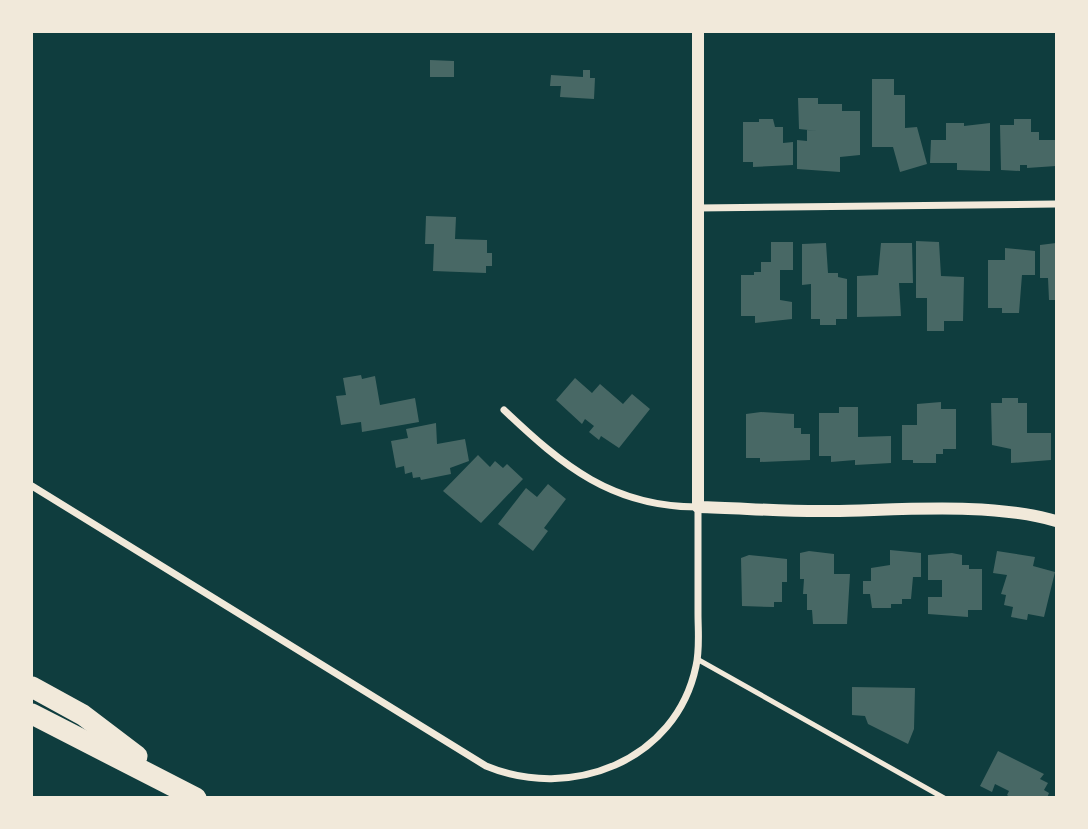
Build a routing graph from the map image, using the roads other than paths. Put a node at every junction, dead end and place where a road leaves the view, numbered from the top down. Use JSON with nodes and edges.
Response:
{"nodes":[{"id":1,"x":698,"y":32,"type":"edge"},
{"id":2,"x":1056,"y":204,"type":"edge"},
{"id":3,"x":697,"y":208,"type":"junction"},
{"id":4,"x":504,"y":410,"type":"dead end"},
{"id":5,"x":32,"y":486,"type":"edge"},
{"id":6,"x":698,"y":507,"type":"junction"},
{"id":7,"x":1056,"y":522,"type":"edge"},
{"id":8,"x":697,"y":659,"type":"junction"},
{"id":9,"x":32,"y":687,"type":"edge"},
{"id":10,"x":32,"y":714,"type":"edge"},
{"id":11,"x":186,"y":792,"type":"edge"},
{"id":12,"x":944,"y":797,"type":"edge"}],
"edges":[{"from":1,"to":3,"type":"street"},
{"from":2,"to":3,"type":"street"},
{"from":3,"to":6,"type":"street"},
{"from":4,"to":6,"type":"street"},
{"from":5,"to":8,"type":"street"},
{"from":6,"to":7,"type":"street"},
{"from":6,"to":8,"type":"street"},
{"from":8,"to":12,"type":"lane"},
{"from":9,"to":11,"type":"highway"},
{"from":10,"to":11,"type":"highway"}]}
